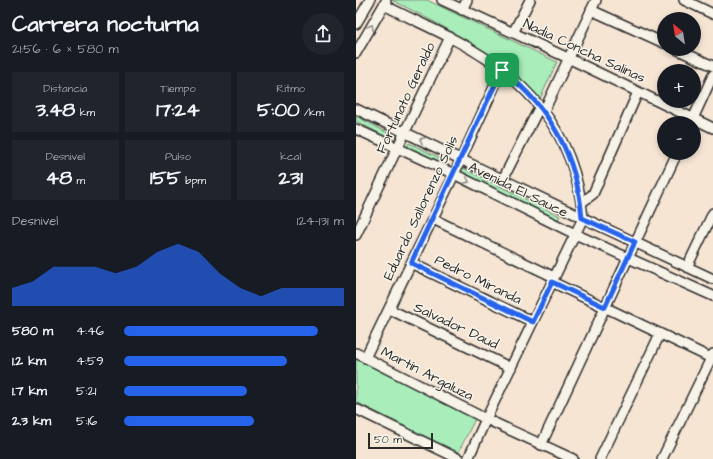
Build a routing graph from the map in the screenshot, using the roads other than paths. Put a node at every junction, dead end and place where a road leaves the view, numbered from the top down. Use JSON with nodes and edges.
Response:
{"nodes":[{"id":1,"x":370,"y":0,"type":"edge"},
{"id":2,"x":442,"y":0,"type":"edge"},
{"id":3,"x":467,"y":0,"type":"edge"},
{"id":4,"x":530,"y":0,"type":"edge"},
{"id":5,"x":596,"y":0,"type":"edge"},
{"id":6,"x":684,"y":0,"type":"edge"},
{"id":7,"x":385,"y":3,"type":"edge"},
{"id":8,"x":462,"y":10,"type":"junction"},
{"id":9,"x":591,"y":10,"type":"junction"},
{"id":10,"x":713,"y":14,"type":"edge"},
{"id":11,"x":356,"y":24,"type":"edge"},
{"id":12,"x":513,"y":33,"type":"junction"},
{"id":13,"x":450,"y":37,"type":"junction"},
{"id":14,"x":657,"y":40,"type":"edge"},
{"id":15,"x":356,"y":53,"type":"edge"},
{"id":16,"x":691,"y":56,"type":"edge"},
{"id":17,"x":568,"y":58,"type":"junction"},
{"id":18,"x":713,"y":66,"type":"edge"},
{"id":19,"x":502,"y":70,"type":"junction"},
{"id":20,"x":713,"y":75,"type":"edge"},
{"id":21,"x":638,"y":92,"type":"junction"},
{"id":22,"x":542,"y":108,"type":"junction"},
{"id":23,"x":356,"y":109,"type":"edge"},
{"id":24,"x":683,"y":116,"type":"edge"},
{"id":25,"x":694,"y":116,"type":"edge"},
{"id":26,"x":701,"y":124,"type":"edge"},
{"id":27,"x":713,"y":128,"type":"edge"},
{"id":28,"x":356,"y":129,"type":"edge"},
{"id":29,"x":405,"y":132,"type":"junction"},
{"id":30,"x":397,"y":148,"type":"junction"},
{"id":31,"x":460,"y":159,"type":"junction"},
{"id":32,"x":673,"y":160,"type":"edge"},
{"id":33,"x":454,"y":174,"type":"junction"},
{"id":34,"x":503,"y":179,"type":"junction"},
{"id":35,"x":581,"y":202,"type":"junction"},
{"id":36,"x":713,"y":213,"type":"edge"},
{"id":37,"x":582,"y":218,"type":"junction"},
{"id":38,"x":433,"y":219,"type":"junction"},
{"id":39,"x":575,"y":234,"type":"junction"},
{"id":40,"x":356,"y":235,"type":"edge"},
{"id":41,"x":635,"y":242,"type":"junction"},
{"id":42,"x":628,"y":258,"type":"junction"},
{"id":43,"x":411,"y":263,"type":"junction"},
{"id":44,"x":687,"y":267,"type":"junction"},
{"id":45,"x":553,"y":279,"type":"junction"},
{"id":46,"x":713,"y":279,"type":"edge"},
{"id":47,"x":713,"y":296,"type":"edge"},
{"id":48,"x":605,"y":307,"type":"junction"},
{"id":49,"x":389,"y":309,"type":"junction"},
{"id":50,"x":533,"y":322,"type":"junction"},
{"id":51,"x":660,"y":334,"type":"junction"},
{"id":52,"x":356,"y":353,"type":"edge"},
{"id":53,"x":712,"y":355,"type":"edge"},
{"id":54,"x":365,"y":358,"type":"junction"},
{"id":55,"x":511,"y":368,"type":"junction"},
{"id":56,"x":356,"y":409,"type":"edge"},
{"id":57,"x":486,"y":419,"type":"junction"},
{"id":58,"x":541,"y":445,"type":"junction"},
{"id":59,"x":459,"y":459,"type":"edge"},
{"id":60,"x":468,"y":459,"type":"edge"},
{"id":61,"x":573,"y":459,"type":"edge"},
{"id":62,"x":600,"y":459,"type":"edge"},
{"id":63,"x":662,"y":459,"type":"edge"}],
"edges":[{"from":1,"to":11,"type":"street"},
{"from":2,"to":8,"type":"street","name":"Nadia Concha Salinas"},
{"from":3,"to":8,"type":"street"},
{"from":4,"to":12,"type":"street"},
{"from":5,"to":9,"type":"street"},
{"from":6,"to":10,"type":"street"},
{"from":7,"to":13,"type":"street"},
{"from":15,"to":7,"type":"street","one_way":true},
{"from":8,"to":12,"type":"street","name":"Nadia Concha Salinas"},
{"from":9,"to":14,"type":"street"},
{"from":9,"to":17,"type":"street"},
{"from":12,"to":17,"type":"street","name":"Nadia Concha Salinas"},
{"from":13,"to":19,"type":"street"},
{"from":13,"to":29,"type":"street","name":"Fortunato Geraldo"},
{"from":16,"to":18,"type":"street"},
{"from":17,"to":21,"type":"street","name":"Nadia Concha Salinas"},
{"from":17,"to":22,"type":"street"},
{"from":19,"to":22,"type":"street"},
{"from":19,"to":31,"type":"street","name":"Eduardo Sallorenzo Solís"},
{"from":20,"to":25,"type":"street"},
{"from":21,"to":24,"type":"street","name":"Nadia Concha Salinas"},
{"from":21,"to":35,"type":"street"},
{"from":22,"to":34,"type":"street"},
{"from":22,"to":35,"type":"street"},
{"from":23,"to":29,"type":"street","name":"Avenida El Sauce"},
{"from":26,"to":27,"type":"street","name":"Nadia Concha Salinas"},
{"from":28,"to":30,"type":"street","name":"Avenida El Sauce"},
{"from":29,"to":30,"type":"street","name":"Fortunato Geraldo"},
{"from":31,"to":29,"type":"street","name":"Avenida El Sauce","one_way":true},
{"from":30,"to":33,"type":"street","name":"Avenida El Sauce"},
{"from":30,"to":40,"type":"street","name":"Fortunato Geraldo"},
{"from":31,"to":33,"type":"street","name":"Eduardo Sallorenzo Solís"},
{"from":31,"to":34,"type":"street","name":"Avenida El Sauce"},
{"from":32,"to":41,"type":"street"},
{"from":33,"to":38,"type":"street","name":"Eduardo Sallorenzo Solís"},
{"from":33,"to":39,"type":"street","name":"Avenida El Sauce","one_way":true},
{"from":34,"to":37,"type":"street","name":"Avenida El Sauce"},
{"from":35,"to":37,"type":"street"},
{"from":36,"to":44,"type":"street"},
{"from":37,"to":39,"type":"street"},
{"from":37,"to":41,"type":"street","name":"Avenida El Sauce"},
{"from":38,"to":43,"type":"street","name":"Eduardo Sallorenzo Solís"},
{"from":38,"to":45,"type":"street"},
{"from":39,"to":42,"type":"street","name":"Avenida El Sauce"},
{"from":39,"to":45,"type":"street"},
{"from":41,"to":42,"type":"street"},
{"from":41,"to":44,"type":"street","name":"Avenida El Sauce"},
{"from":42,"to":47,"type":"street","name":"Avenida El Sauce"},
{"from":42,"to":48,"type":"street"},
{"from":43,"to":49,"type":"street","name":"Eduardo Sallorenzo Solís"},
{"from":43,"to":50,"type":"street","name":"Pedro Miranda"},
{"from":44,"to":46,"type":"street","name":"Avenida El Sauce"},
{"from":45,"to":48,"type":"street"},
{"from":45,"to":50,"type":"street"},
{"from":48,"to":51,"type":"street"},
{"from":48,"to":58,"type":"street"},
{"from":49,"to":54,"type":"street","name":"Eduardo Sallorenzo Solís"},
{"from":49,"to":55,"type":"street","name":"Salvador Daud"},
{"from":50,"to":55,"type":"street"},
{"from":51,"to":53,"type":"street"},
{"from":51,"to":62,"type":"street"},
{"from":52,"to":54,"type":"street","name":"Martín Argaluza"},
{"from":53,"to":63,"type":"street"},
{"from":54,"to":57,"type":"street","name":"Martín Argaluza"},
{"from":55,"to":57,"type":"street"},
{"from":56,"to":59,"type":"street"},
{"from":57,"to":58,"type":"street","name":"Martín Argaluza"},
{"from":57,"to":60,"type":"street"},
{"from":58,"to":61,"type":"street","name":"Martín Argaluza"}]}
